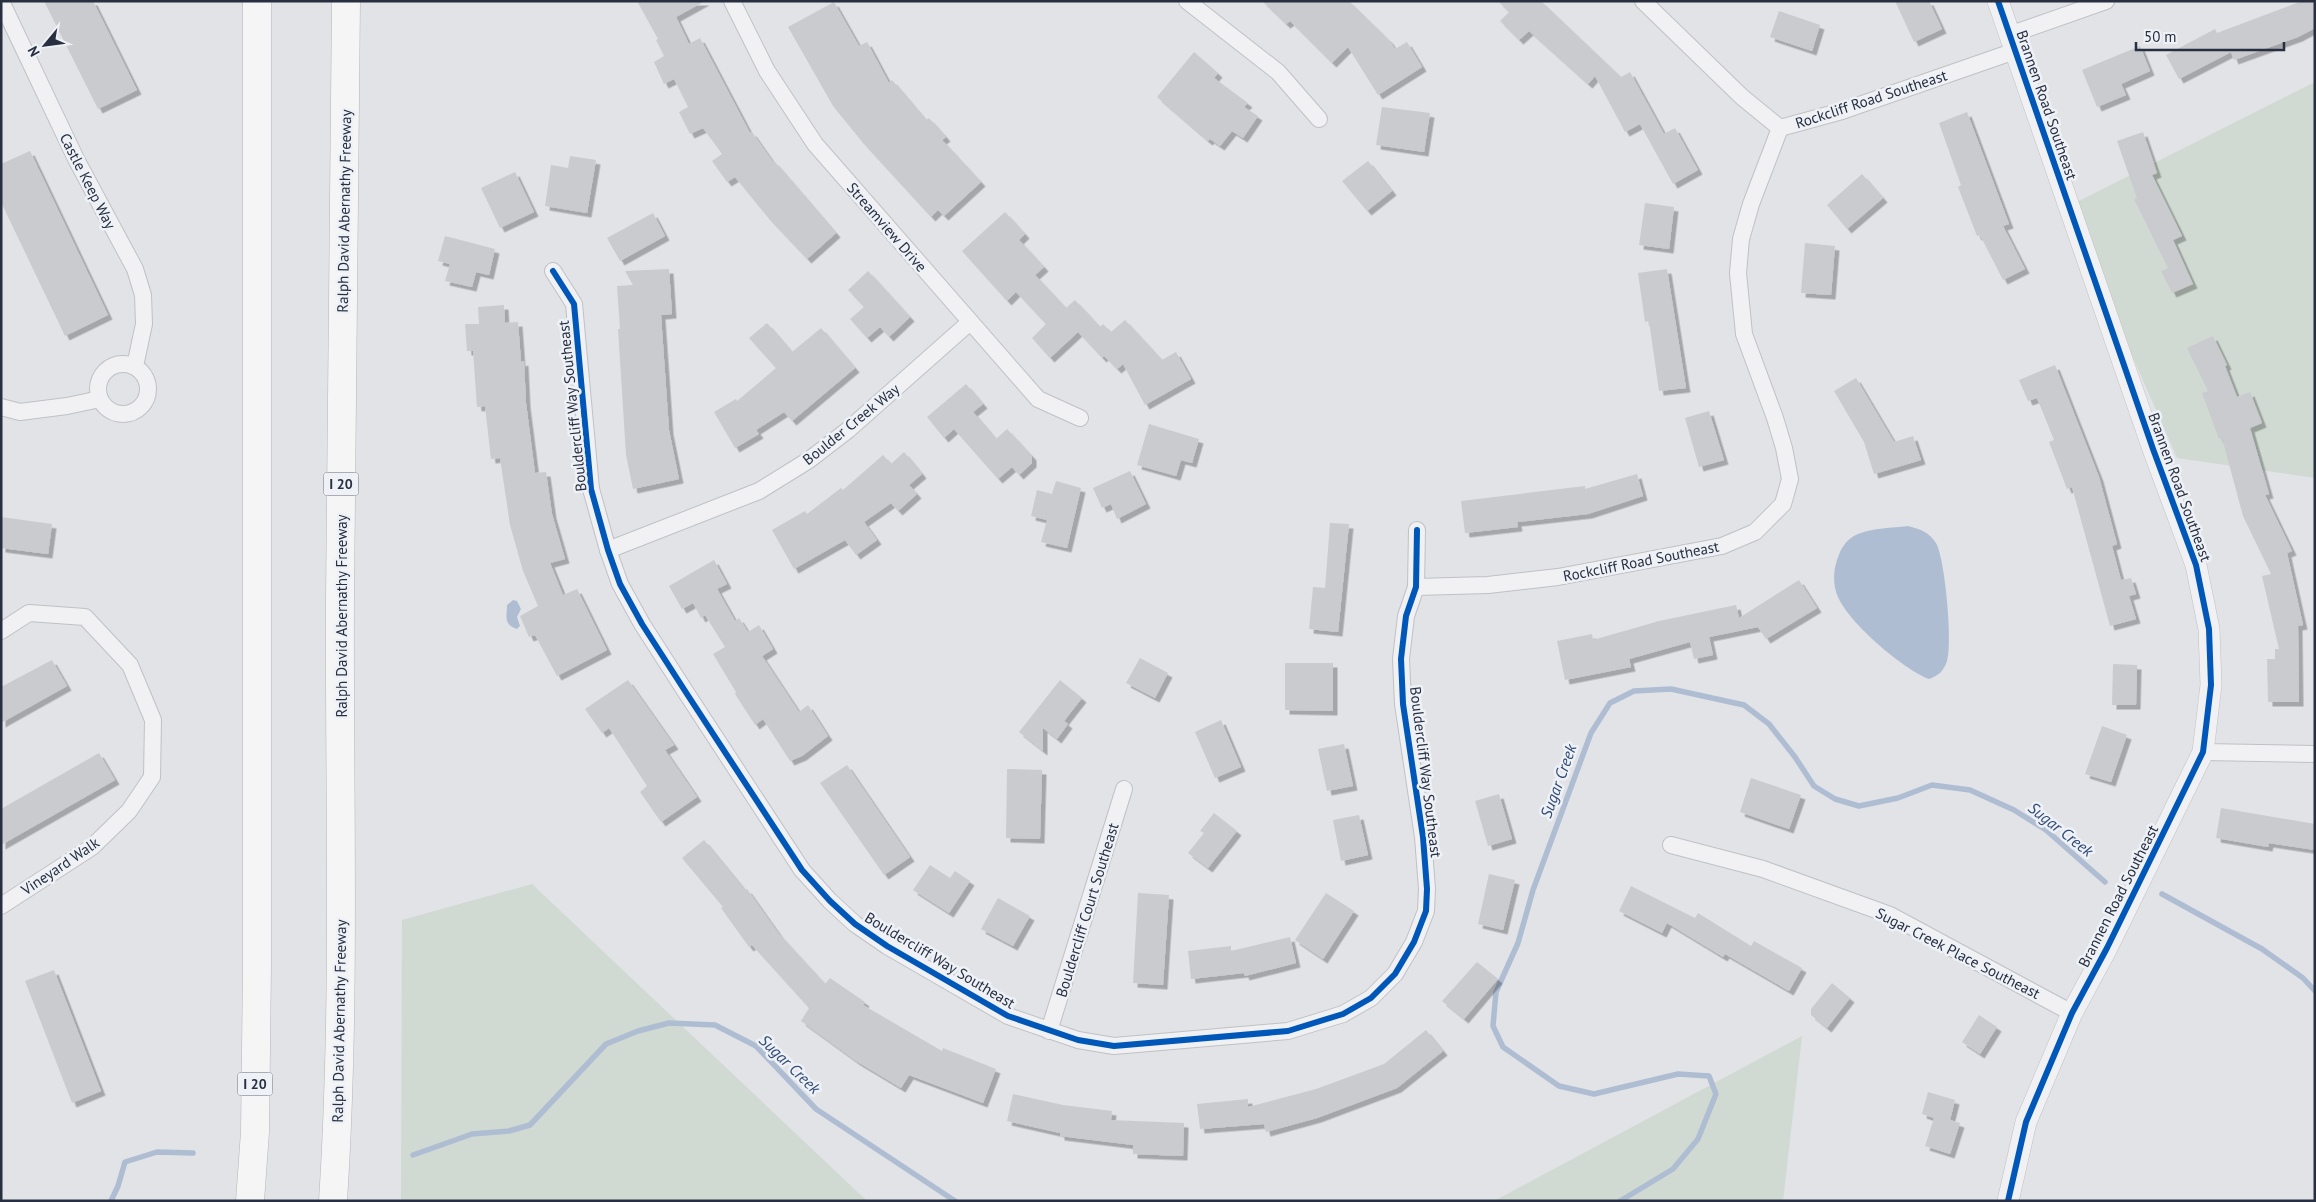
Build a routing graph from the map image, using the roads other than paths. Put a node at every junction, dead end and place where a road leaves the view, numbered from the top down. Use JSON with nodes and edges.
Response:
{"nodes":[{"id":1,"x":1,"y":1,"type":"edge"},
{"id":2,"x":257,"y":1,"type":"edge"},
{"id":3,"x":346,"y":1,"type":"edge"},
{"id":4,"x":1188,"y":1,"type":"edge"},
{"id":5,"x":1643,"y":1,"type":"edge"},
{"id":6,"x":1998,"y":1,"type":"edge"},
{"id":7,"x":2106,"y":1,"type":"edge"},
{"id":8,"x":735,"y":2,"type":"edge"},
{"id":9,"x":2012,"y":43,"type":"junction"},
{"id":10,"x":1319,"y":119,"type":"dead end"},
{"id":11,"x":1780,"y":128,"type":"junction"},
{"id":12,"x":553,"y":270,"type":"dead end"},
{"id":13,"x":970,"y":322,"type":"junction"},
{"id":14,"x":136,"y":366,"type":"junction"},
{"id":15,"x":100,"y":399,"type":"junction"},
{"id":16,"x":1,"y":407,"type":"edge"},
{"id":17,"x":1080,"y":418,"type":"dead end"},
{"id":18,"x":1417,"y":530,"type":"dead end"},
{"id":19,"x":608,"y":550,"type":"junction"},
{"id":20,"x":1416,"y":587,"type":"junction"},
{"id":21,"x":1,"y":631,"type":"edge"},
{"id":22,"x":2203,"y":752,"type":"junction"},
{"id":23,"x":2315,"y":754,"type":"edge"},
{"id":24,"x":1124,"y":789,"type":"dead end"},
{"id":25,"x":1671,"y":845,"type":"dead end"},
{"id":26,"x":1,"y":906,"type":"edge"},
{"id":27,"x":2072,"y":1013,"type":"junction"},
{"id":28,"x":1050,"y":1031,"type":"junction"},
{"id":29,"x":250,"y":1201,"type":"edge"},
{"id":30,"x":333,"y":1201,"type":"edge"},
{"id":31,"x":2008,"y":1201,"type":"edge"}],
"edges":[{"from":1,"to":14,"type":"street","name":"Castle Keep Way"},
{"from":2,"to":29,"type":"highway","number":"I 20"},
{"from":3,"to":30,"type":"highway","name":"Ralph David Abernathy Freeway","number":"I 20"},
{"from":4,"to":10,"type":"street"},
{"from":5,"to":11,"type":"street"},
{"from":6,"to":9,"type":"street","name":"Brannen Road Southeast"},
{"from":7,"to":9,"type":"street","name":"Rockcliff Road Southeast"},
{"from":8,"to":13,"type":"street","name":"Streamview Drive"},
{"from":9,"to":11,"type":"street","name":"Rockcliff Road Southeast"},
{"from":9,"to":22,"type":"street","name":"Brannen Road Southeast"},
{"from":11,"to":20,"type":"street","name":"Rockcliff Road Southeast"},
{"from":12,"to":19,"type":"street","name":"Bouldercliff Way Southeast"},
{"from":13,"to":17,"type":"street","name":"Streamview Drive"},
{"from":13,"to":19,"type":"street","name":"Boulder Creek Way"},
{"from":14,"to":15,"type":"street"},
{"from":14,"to":15,"type":"street"},
{"from":15,"to":16,"type":"street"},
{"from":18,"to":20,"type":"street","name":"Bouldercliff Way Southeast"},
{"from":19,"to":28,"type":"street","name":"Bouldercliff Way Southeast"},
{"from":20,"to":28,"type":"street","name":"Bouldercliff Way Southeast"},
{"from":21,"to":26,"type":"street","name":"Vineyard Walk"},
{"from":22,"to":23,"type":"street"},
{"from":22,"to":27,"type":"street","name":"Brannen Road Southeast"},
{"from":24,"to":28,"type":"street","name":"Bouldercliff Court Southeast"},
{"from":25,"to":27,"type":"street","name":"Sugar Creek Place Southeast"},
{"from":27,"to":31,"type":"street","name":"Brannen Road Southeast"}]}
